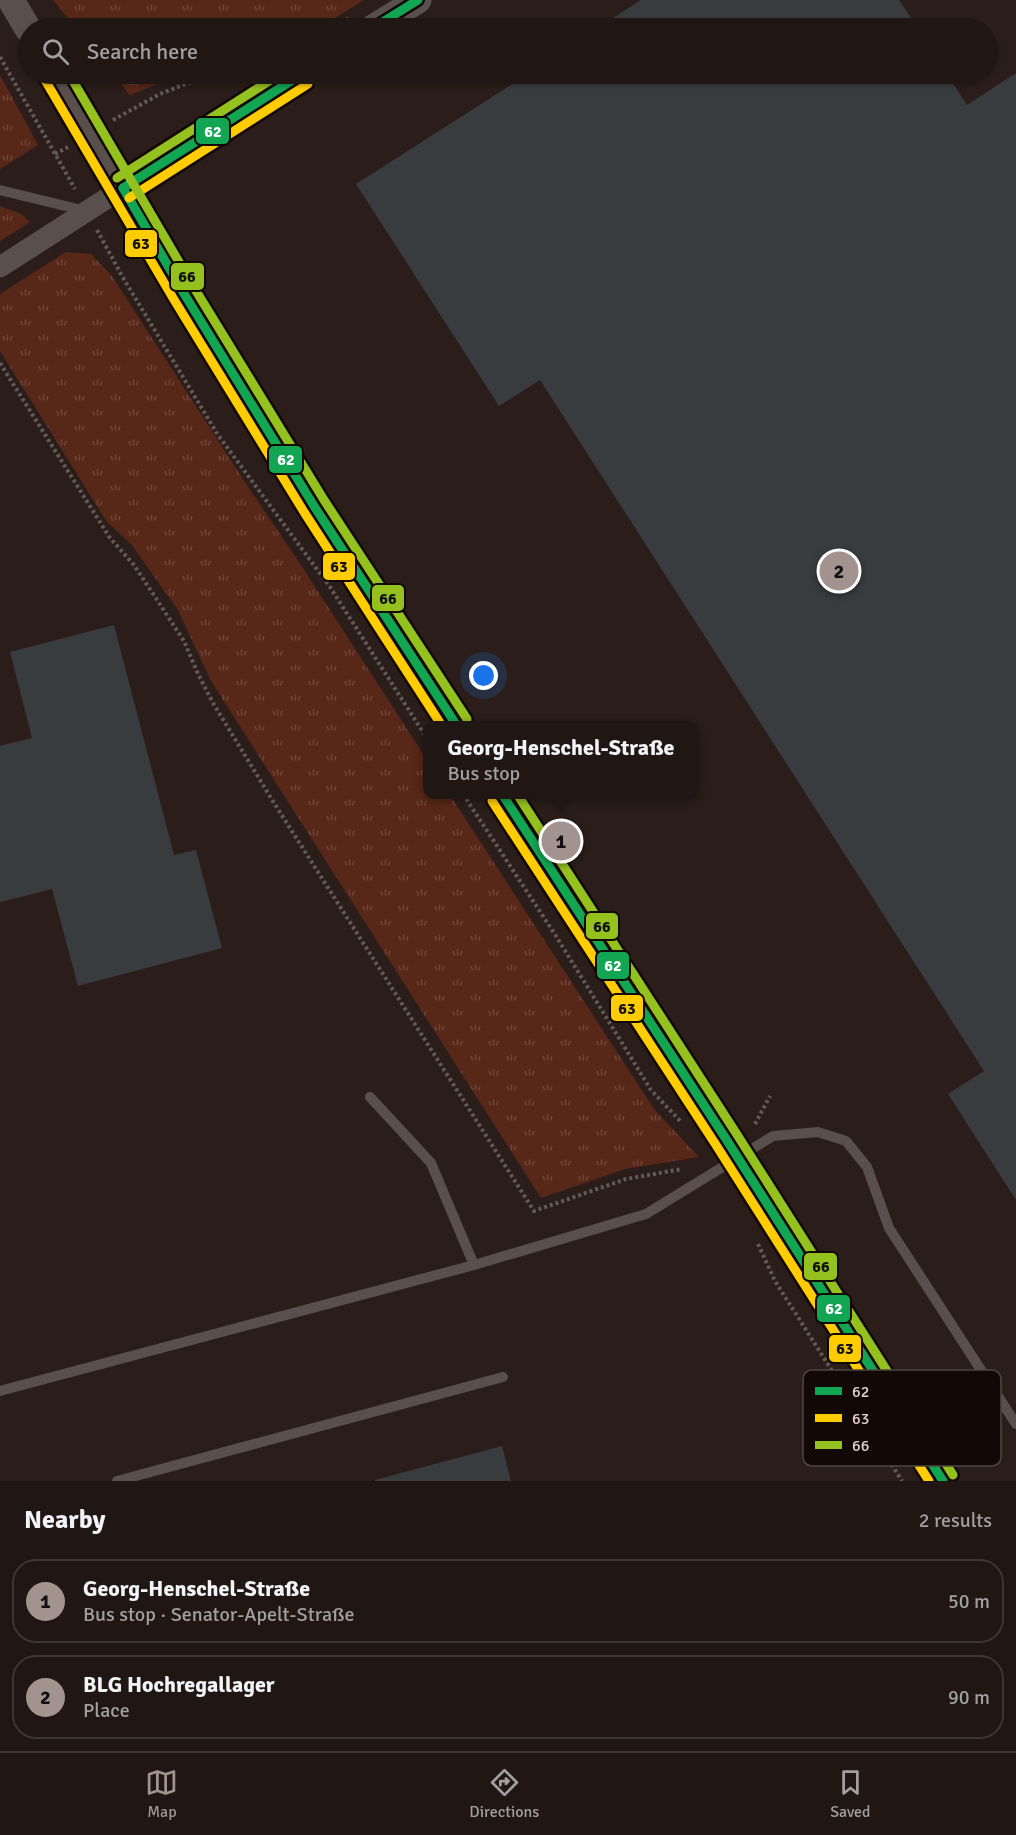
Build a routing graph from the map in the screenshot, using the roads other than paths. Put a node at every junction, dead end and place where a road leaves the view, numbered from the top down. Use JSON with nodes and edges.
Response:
{"nodes":[{"id":1,"x":11,"y":0,"type":"edge"},
{"id":2,"x":418,"y":0,"type":"edge"},
{"id":3,"x":22,"y":18,"type":"edge"},
{"id":4,"x":389,"y":18,"type":"edge"},
{"id":5,"x":61,"y":84,"type":"edge"},
{"id":6,"x":286,"y":84,"type":"edge"},
{"id":7,"x":123,"y":188,"type":"junction"},
{"id":8,"x":0,"y":190,"type":"edge"},
{"id":9,"x":86,"y":211,"type":"junction"},
{"id":10,"x":0,"y":267,"type":"edge"},
{"id":11,"x":454,"y":721,"type":"edge"},
{"id":12,"x":505,"y":799,"type":"edge"},
{"id":13,"x":370,"y":1097,"type":"dead end"},
{"id":14,"x":474,"y":1266,"type":"junction"},
{"id":15,"x":872,"y":1370,"type":"edge"},
{"id":16,"x":981,"y":1370,"type":"edge"},
{"id":17,"x":502,"y":1377,"type":"dead end"},
{"id":18,"x":0,"y":1391,"type":"edge"},
{"id":19,"x":1001,"y":1401,"type":"edge"},
{"id":20,"x":1016,"y":1424,"type":"edge"},
{"id":21,"x":933,"y":1466,"type":"edge"},
{"id":22,"x":117,"y":1481,"type":"edge"},
{"id":23,"x":943,"y":1481,"type":"edge"}],
"edges":[{"from":1,"to":3,"type":"street"},
{"from":2,"to":4,"type":"street"},
{"from":5,"to":7,"type":"street"},
{"from":6,"to":7,"type":"street"},
{"from":7,"to":9,"type":"street"},
{"from":7,"to":11,"type":"street"},
{"from":8,"to":9,"type":"lane"},
{"from":9,"to":10,"type":"street"},
{"from":12,"to":15,"type":"street","bridge":true},
{"from":13,"to":14,"type":"lane"},
{"from":14,"to":16,"type":"lane"},
{"from":14,"to":18,"type":"lane"},
{"from":17,"to":22,"type":"lane"},
{"from":19,"to":20,"type":"lane"},
{"from":21,"to":23,"type":"street","bridge":true}]}
